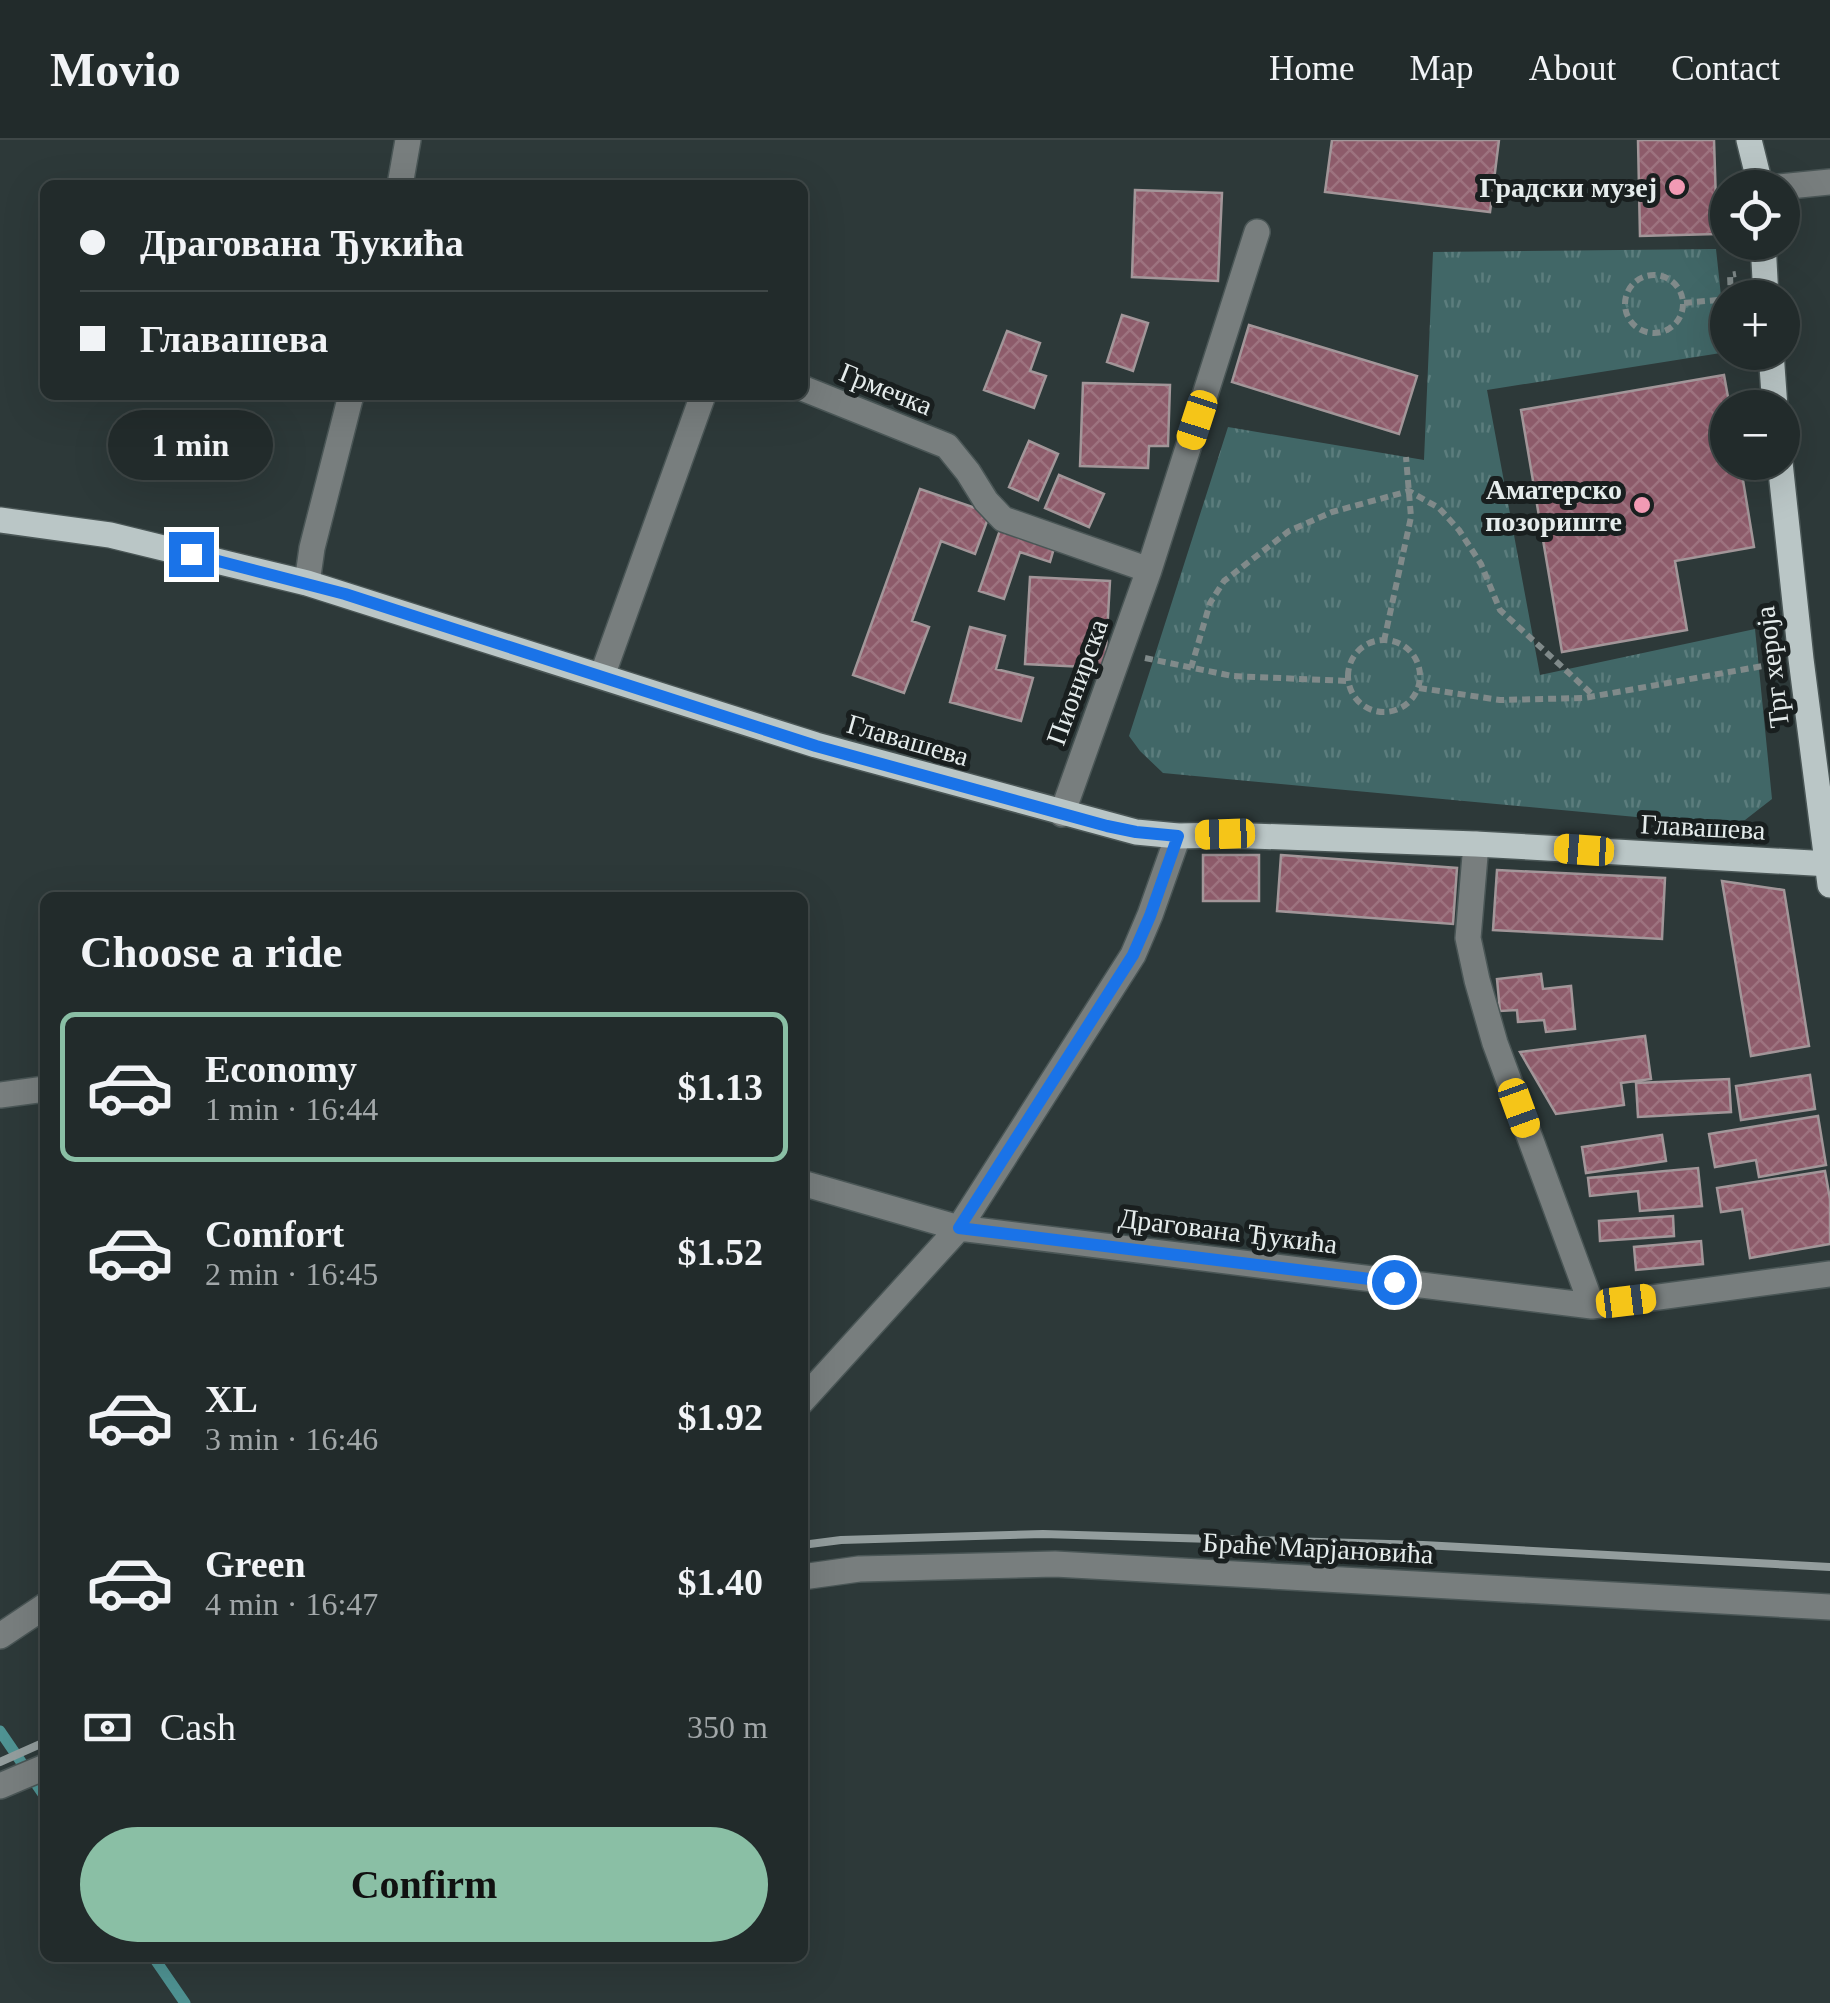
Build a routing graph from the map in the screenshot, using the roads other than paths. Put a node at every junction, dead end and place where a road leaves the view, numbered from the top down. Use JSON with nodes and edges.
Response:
{"nodes":[{"id":1,"x":408,"y":140,"type":"edge"},
{"id":2,"x":1748,"y":140,"type":"edge"},
{"id":3,"x":1759,"y":140,"type":"edge"},
{"id":4,"x":1758,"y":170,"type":"edge"},
{"id":5,"x":1762,"y":170,"type":"edge"},
{"id":6,"x":401,"y":180,"type":"edge"},
{"id":7,"x":1830,"y":182,"type":"edge"},
{"id":8,"x":1800,"y":185,"type":"edge"},
{"id":9,"x":1256,"y":232,"type":"dead end"},
{"id":10,"x":808,"y":390,"type":"edge"},
{"id":11,"x":350,"y":400,"type":"edge"},
{"id":12,"x":701,"y":400,"type":"edge"},
{"id":13,"x":1782,"y":480,"type":"edge"},
{"id":14,"x":0,"y":520,"type":"edge"},
{"id":15,"x":1149,"y":570,"type":"junction"},
{"id":16,"x":306,"y":583,"type":"junction"},
{"id":17,"x":602,"y":676,"type":"junction"},
{"id":18,"x":1062,"y":814,"type":"junction"},
{"id":19,"x":1178,"y":836,"type":"junction"},
{"id":20,"x":1476,"y":844,"type":"junction"},
{"id":21,"x":1829,"y":871,"type":"edge"},
{"id":22,"x":40,"y":1091,"type":"edge"},
{"id":23,"x":0,"y":1095,"type":"edge"},
{"id":24,"x":808,"y":1185,"type":"edge"},
{"id":25,"x":959,"y":1228,"type":"junction"},
{"id":26,"x":1830,"y":1274,"type":"edge"},
{"id":27,"x":1592,"y":1306,"type":"junction"},
{"id":28,"x":808,"y":1394,"type":"edge"},
{"id":29,"x":808,"y":1576,"type":"edge"},
{"id":30,"x":1830,"y":1607,"type":"edge"},
{"id":31,"x":40,"y":1609,"type":"edge"},
{"id":32,"x":0,"y":1636,"type":"edge"},
{"id":33,"x":40,"y":1769,"type":"edge"},
{"id":34,"x":0,"y":1786,"type":"edge"}],
"edges":[{"from":1,"to":6,"type":"street"},
{"from":2,"to":4,"type":"main road"},
{"from":3,"to":5,"type":"main road"},
{"from":7,"to":8,"type":"street"},
{"from":9,"to":15,"type":"street","name":"Пионирска"},
{"from":10,"to":15,"type":"street","name":"Грмечка"},
{"from":11,"to":16,"type":"street"},
{"from":12,"to":17,"type":"street"},
{"from":13,"to":21,"type":"main road","name":"Трг хероја"},
{"from":14,"to":16,"type":"main road","name":"Главашева"},
{"from":15,"to":18,"type":"street","name":"Пионирска"},
{"from":16,"to":17,"type":"main road","name":"Главашева"},
{"from":17,"to":18,"type":"main road","name":"Главашева"},
{"from":18,"to":19,"type":"main road","name":"Главашева"},
{"from":19,"to":20,"type":"main road","name":"Главашева"},
{"from":19,"to":25,"type":"street"},
{"from":20,"to":21,"type":"main road","name":"Главашева"},
{"from":20,"to":27,"type":"street"},
{"from":22,"to":23,"type":"street"},
{"from":24,"to":25,"type":"street","name":"Драгована Ђукића"},
{"from":25,"to":27,"type":"street","name":"Драгована Ђукића"},
{"from":25,"to":28,"type":"street"},
{"from":26,"to":27,"type":"street","name":"Драгована Ђукића"},
{"from":29,"to":30,"type":"street","name":"Браће Марјановића"},
{"from":31,"to":32,"type":"street"},
{"from":33,"to":34,"type":"street"}]}
